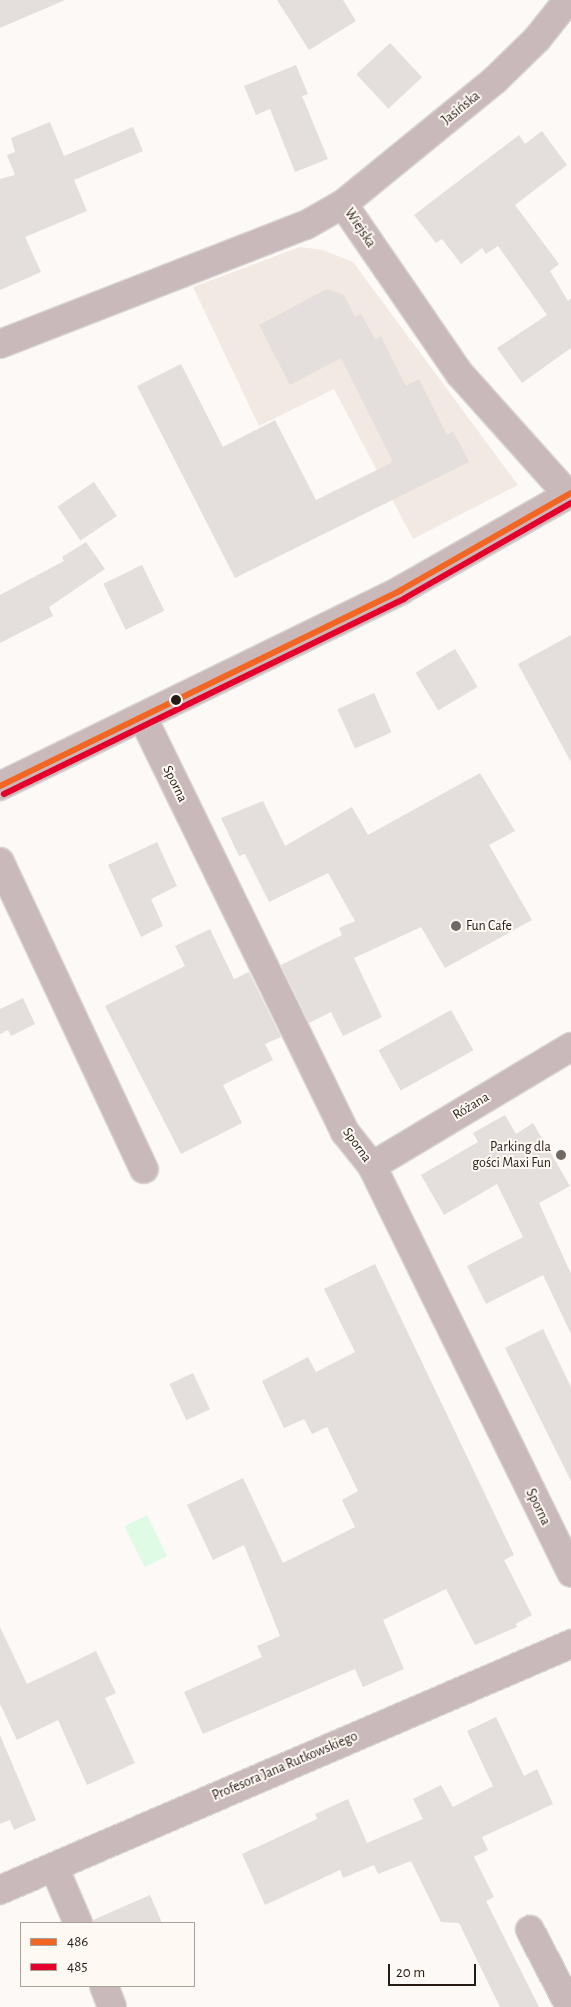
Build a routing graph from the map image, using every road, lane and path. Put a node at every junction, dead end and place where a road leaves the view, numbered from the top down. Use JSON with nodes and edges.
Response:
{"nodes":[{"id":1,"x":568,"y":0,"type":"edge"},
{"id":2,"x":343,"y":204,"type":"junction"},
{"id":3,"x":0,"y":344,"type":"edge"},
{"id":4,"x":570,"y":494,"type":"edge"},
{"id":5,"x":143,"y":718,"type":"junction"},
{"id":6,"x":0,"y":786,"type":"edge"},
{"id":7,"x":0,"y":862,"type":"edge"},
{"id":8,"x":571,"y":1047,"type":"edge"},
{"id":9,"x":372,"y":1166,"type":"junction"},
{"id":10,"x":144,"y":1169,"type":"dead end"},
{"id":11,"x":571,"y":1573,"type":"edge"},
{"id":12,"x":571,"y":1644,"type":"edge"},
{"id":13,"x":54,"y":1866,"type":"junction"},
{"id":14,"x":0,"y":1890,"type":"edge"},
{"id":15,"x":78,"y":1922,"type":"edge"},
{"id":16,"x":530,"y":1930,"type":"dead end"},
{"id":17,"x":104,"y":1987,"type":"edge"},
{"id":18,"x":112,"y":2007,"type":"edge"},
{"id":19,"x":570,"y":2007,"type":"edge"}],
"edges":[{"from":1,"to":2,"type":"street","name":"Jasińska"},
{"from":2,"to":3,"type":"street","name":"Wiejska"},
{"from":2,"to":4,"type":"street","name":"Wiejska"},
{"from":4,"to":5,"type":"street"},
{"from":5,"to":6,"type":"street"},
{"from":5,"to":9,"type":"street","name":"Sporna"},
{"from":7,"to":10,"type":"street"},
{"from":8,"to":9,"type":"street","name":"Różana"},
{"from":9,"to":11,"type":"street","name":"Sporna"},
{"from":12,"to":13,"type":"street","name":"Profesora Jana Rutkowskiego"},
{"from":13,"to":14,"type":"street","name":"Profesora Jana Rutkowskiego"},
{"from":13,"to":15,"type":"street"},
{"from":16,"to":19,"type":"street"},
{"from":17,"to":18,"type":"street"}]}
